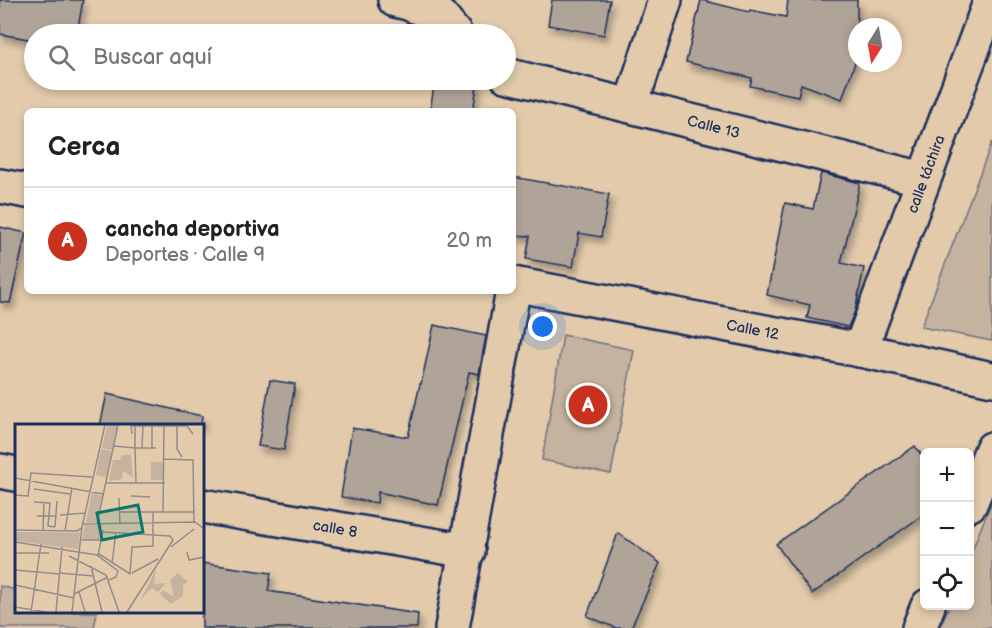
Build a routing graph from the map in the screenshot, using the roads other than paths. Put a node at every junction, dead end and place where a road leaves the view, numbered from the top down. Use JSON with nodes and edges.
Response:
{"nodes":[{"id":1,"x":395,"y":0,"type":"edge"},
{"id":2,"x":665,"y":0,"type":"edge"},
{"id":3,"x":991,"y":0,"type":"edge"},
{"id":4,"x":447,"y":24,"type":"edge"},
{"id":5,"x":516,"y":77,"type":"edge"},
{"id":6,"x":631,"y":105,"type":"junction"},
{"id":7,"x":923,"y":179,"type":"junction"},
{"id":8,"x":0,"y":186,"type":"edge"},
{"id":9,"x":24,"y":190,"type":"edge"},
{"id":10,"x":516,"y":288,"type":"edge"},
{"id":11,"x":512,"y":294,"type":"edge"},
{"id":12,"x":860,"y":350,"type":"junction"},
{"id":13,"x":992,"y":379,"type":"edge"},
{"id":14,"x":992,"y":449,"type":"edge"},
{"id":15,"x":0,"y":471,"type":"edge"},
{"id":16,"x":15,"y":474,"type":"edge"},
{"id":17,"x":970,"y":502,"type":"edge"},
{"id":18,"x":204,"y":506,"type":"edge"},
{"id":19,"x":468,"y":551,"type":"junction"},
{"id":20,"x":926,"y":610,"type":"edge"},
{"id":21,"x":452,"y":628,"type":"edge"},
{"id":22,"x":919,"y":628,"type":"edge"}],
"edges":[{"from":1,"to":4,"type":"street"},
{"from":2,"to":6,"type":"street"},
{"from":3,"to":7,"type":"street","name":"calle táchira"},
{"from":5,"to":6,"type":"street","name":"Calle 13"},
{"from":6,"to":7,"type":"street","name":"Calle 13"},
{"from":7,"to":12,"type":"street","name":"calle táchira"},
{"from":8,"to":9,"type":"street"},
{"from":10,"to":12,"type":"street","name":"Calle 12"},
{"from":11,"to":19,"type":"street"},
{"from":12,"to":13,"type":"street","name":"Calle 12"},
{"from":14,"to":17,"type":"street"},
{"from":15,"to":16,"type":"street"},
{"from":18,"to":19,"type":"street","name":"calle 8"},
{"from":19,"to":21,"type":"street"},
{"from":20,"to":22,"type":"street"}]}
